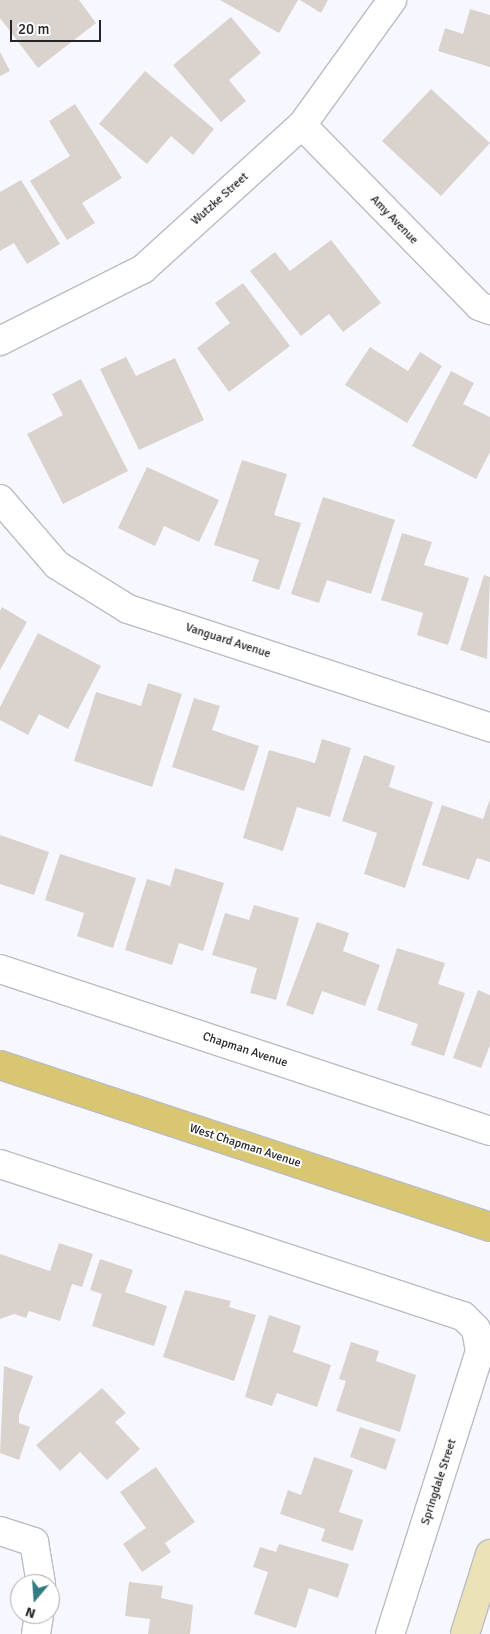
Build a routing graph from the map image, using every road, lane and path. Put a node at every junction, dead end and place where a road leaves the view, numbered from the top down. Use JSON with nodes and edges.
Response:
{"nodes":[{"id":1,"x":392,"y":0,"type":"edge"},
{"id":2,"x":302,"y":125,"type":"junction"},
{"id":3,"x":490,"y":310,"type":"edge"},
{"id":4,"x":0,"y":341,"type":"edge"},
{"id":5,"x":0,"y":499,"type":"edge"},
{"id":6,"x":490,"y":727,"type":"edge"},
{"id":7,"x":0,"y":969,"type":"edge"},
{"id":8,"x":0,"y":1065,"type":"edge"},
{"id":9,"x":490,"y":1131,"type":"edge"},
{"id":10,"x":0,"y":1164,"type":"edge"},
{"id":11,"x":490,"y":1227,"type":"edge"},
{"id":12,"x":0,"y":1530,"type":"edge"},
{"id":13,"x":490,"y":1554,"type":"edge"},
{"id":14,"x":39,"y":1574,"type":"edge"},
{"id":15,"x":390,"y":1634,"type":"edge"},
{"id":16,"x":464,"y":1634,"type":"edge"}],
"edges":[{"from":1,"to":2,"type":"street","name":"Wutzke Street"},
{"from":2,"to":3,"type":"street","name":"Amy Avenue"},
{"from":2,"to":4,"type":"street","name":"Wutzke Street"},
{"from":5,"to":6,"type":"street","name":"Vanguard Avenue"},
{"from":7,"to":9,"type":"street","name":"Chapman Avenue"},
{"from":8,"to":11,"type":"main road","name":"West Chapman Avenue"},
{"from":10,"to":15,"type":"street","name":"Springdale Street"},
{"from":12,"to":14,"type":"street"},
{"from":13,"to":16,"type":"street"}]}
